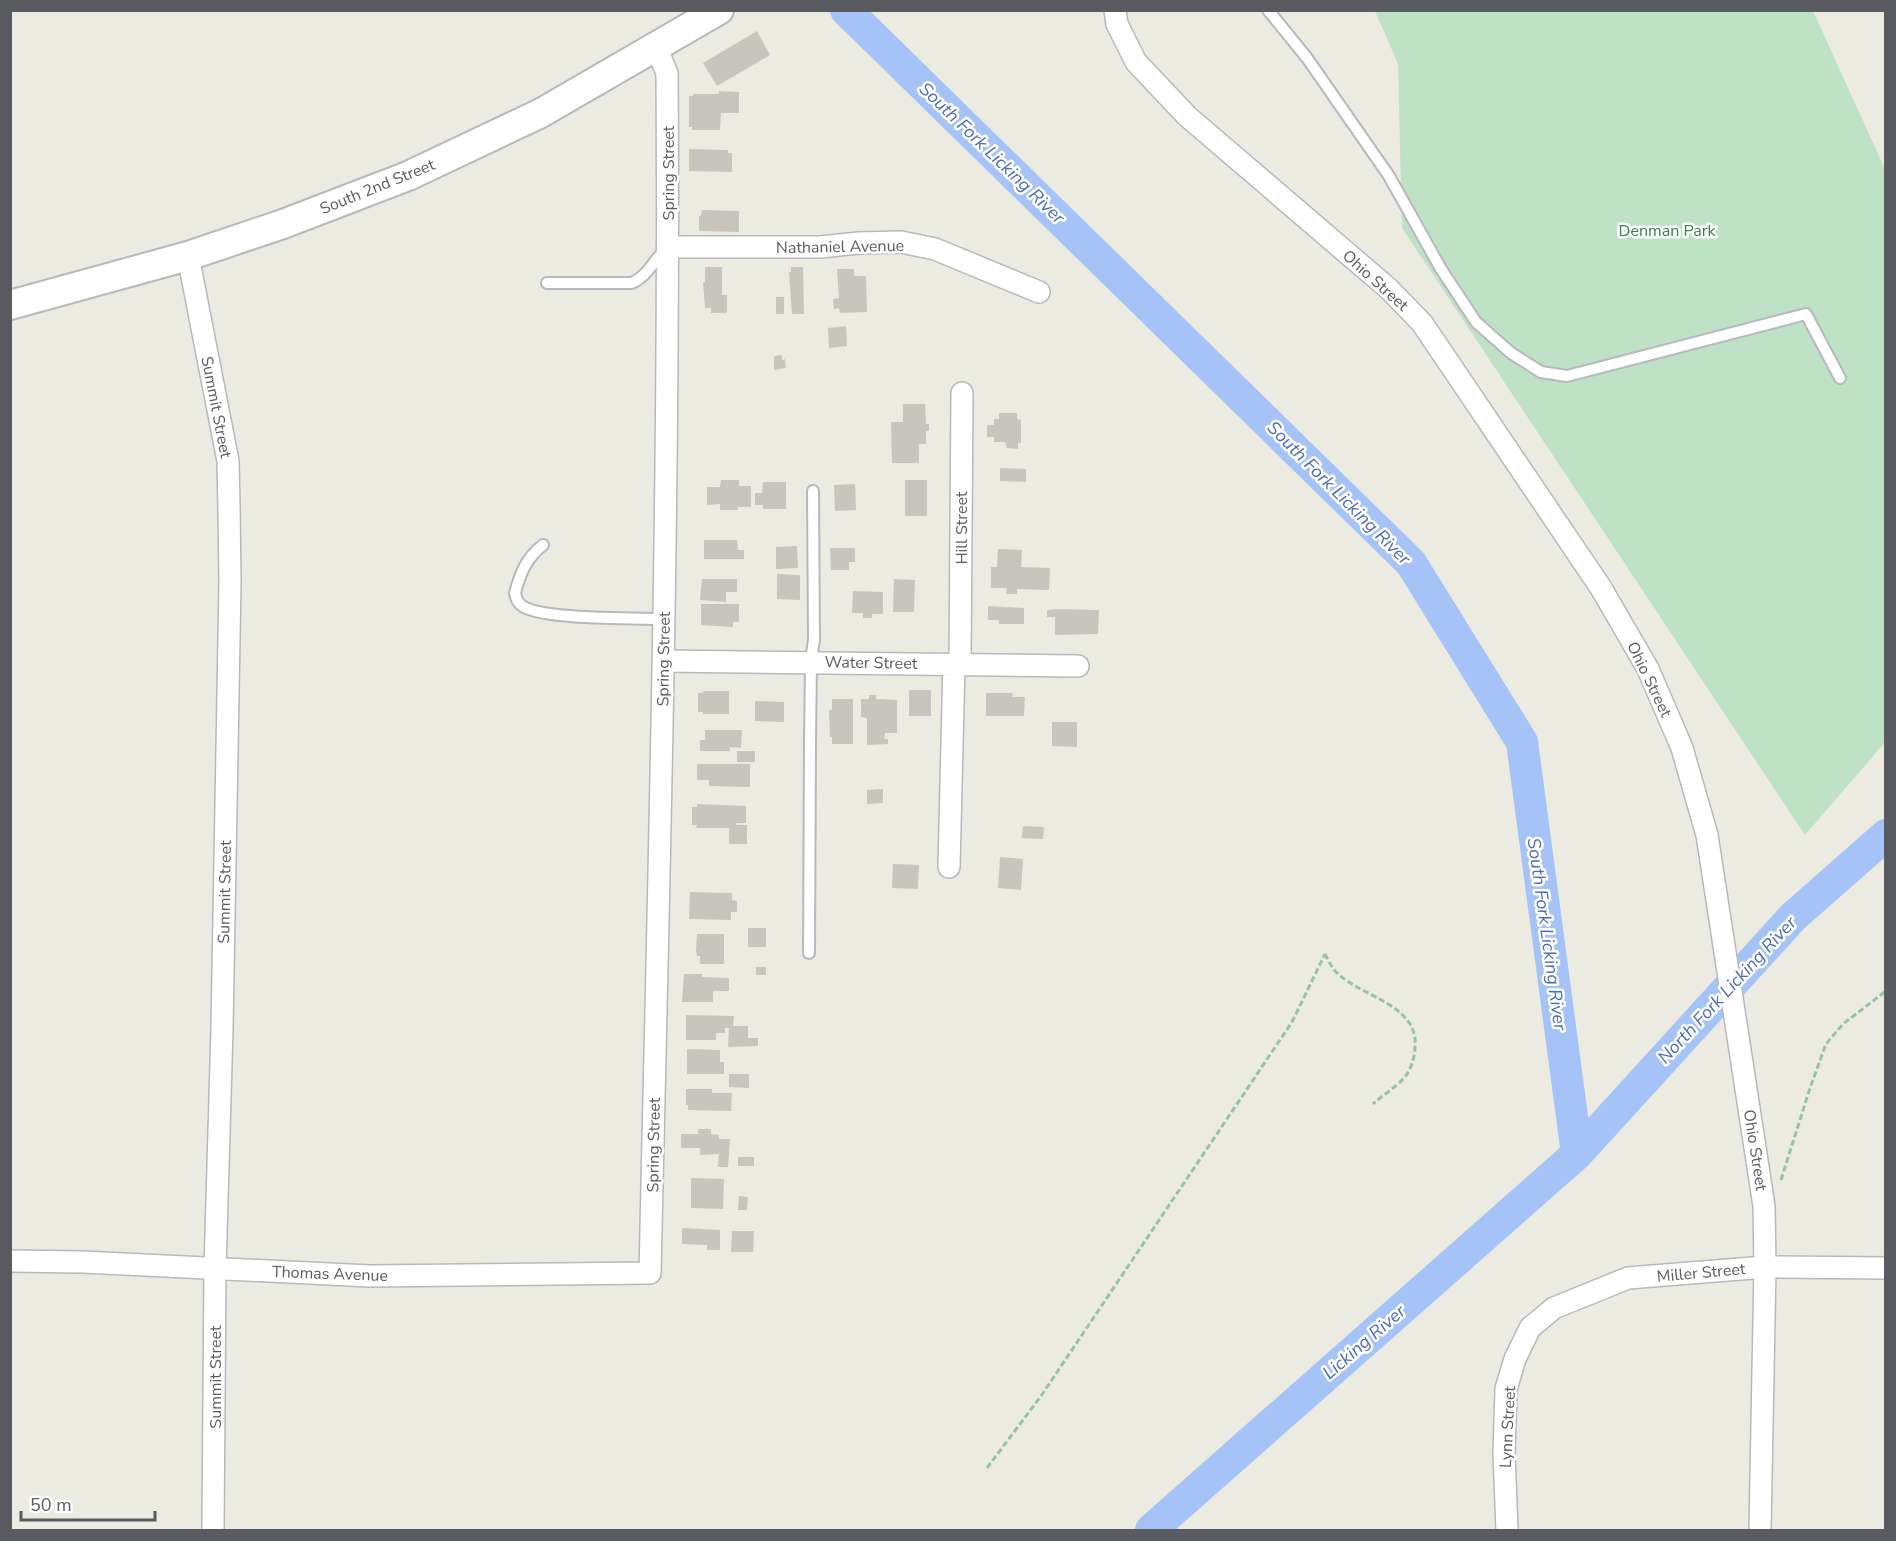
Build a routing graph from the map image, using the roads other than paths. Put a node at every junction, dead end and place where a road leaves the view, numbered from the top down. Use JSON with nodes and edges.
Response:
{"nodes":[{"id":1,"x":719,"y":10,"type":"edge"},
{"id":2,"x":1115,"y":10,"type":"edge"},
{"id":3,"x":1268,"y":10,"type":"edge"},
{"id":4,"x":656,"y":47,"type":"junction"},
{"id":5,"x":668,"y":247,"type":"junction"},
{"id":6,"x":188,"y":256,"type":"junction"},
{"id":7,"x":547,"y":284,"type":"dead end"},
{"id":8,"x":1039,"y":292,"type":"dead end"},
{"id":9,"x":10,"y":304,"type":"edge"},
{"id":10,"x":1840,"y":378,"type":"dead end"},
{"id":11,"x":962,"y":393,"type":"dead end"},
{"id":12,"x":813,"y":491,"type":"dead end"},
{"id":13,"x":543,"y":545,"type":"dead end"},
{"id":14,"x":663,"y":619,"type":"junction"},
{"id":15,"x":664,"y":661,"type":"junction"},
{"id":16,"x":811,"y":661,"type":"junction"},
{"id":17,"x":957,"y":663,"type":"junction"},
{"id":18,"x":1078,"y":666,"type":"dead end"},
{"id":19,"x":949,"y":867,"type":"dead end"},
{"id":20,"x":809,"y":953,"type":"dead end"},
{"id":21,"x":10,"y":1261,"type":"edge"},
{"id":22,"x":1765,"y":1267,"type":"junction"},
{"id":23,"x":1886,"y":1268,"type":"edge"},
{"id":24,"x":215,"y":1269,"type":"junction"},
{"id":25,"x":650,"y":1273,"type":"joint"},
{"id":26,"x":1530,"y":1328,"type":"joint"},
{"id":27,"x":213,"y":1530,"type":"edge"},
{"id":28,"x":1508,"y":1530,"type":"edge"},
{"id":29,"x":1760,"y":1530,"type":"edge"}],
"edges":[{"from":1,"to":4,"type":"street","name":"South 2nd Street"},
{"from":2,"to":22,"type":"street","name":"Ohio Street"},
{"from":3,"to":10,"type":"lane"},
{"from":4,"to":5,"type":"street","name":"Spring Street"},
{"from":4,"to":6,"type":"street","name":"South 2nd Street"},
{"from":5,"to":7,"type":"lane"},
{"from":5,"to":8,"type":"street","name":"Nathaniel Avenue"},
{"from":5,"to":14,"type":"street","name":"Spring Street"},
{"from":6,"to":9,"type":"street","name":"South 2nd Street"},
{"from":6,"to":24,"type":"street","name":"Summit Street"},
{"from":11,"to":17,"type":"street","name":"Hill Street"},
{"from":12,"to":16,"type":"lane"},
{"from":13,"to":14,"type":"lane"},
{"from":14,"to":15,"type":"street","name":"Spring Street"},
{"from":15,"to":16,"type":"street","name":"Water Street"},
{"from":15,"to":25,"type":"street","name":"Spring Street"},
{"from":16,"to":17,"type":"street","name":"Water Street"},
{"from":16,"to":20,"type":"lane"},
{"from":17,"to":18,"type":"street","name":"Water Street"},
{"from":17,"to":19,"type":"street","name":"Hill Street"},
{"from":21,"to":24,"type":"street","name":"Thomas Avenue"},
{"from":22,"to":23,"type":"street","name":"Miller Street"},
{"from":22,"to":26,"type":"street","name":"Miller Street"},
{"from":22,"to":29,"type":"street","name":"Ohio Street"},
{"from":24,"to":25,"type":"street","name":"Thomas Avenue"},
{"from":24,"to":27,"type":"street","name":"Summit Street"},
{"from":26,"to":28,"type":"street","name":"Lynn Street"}]}
